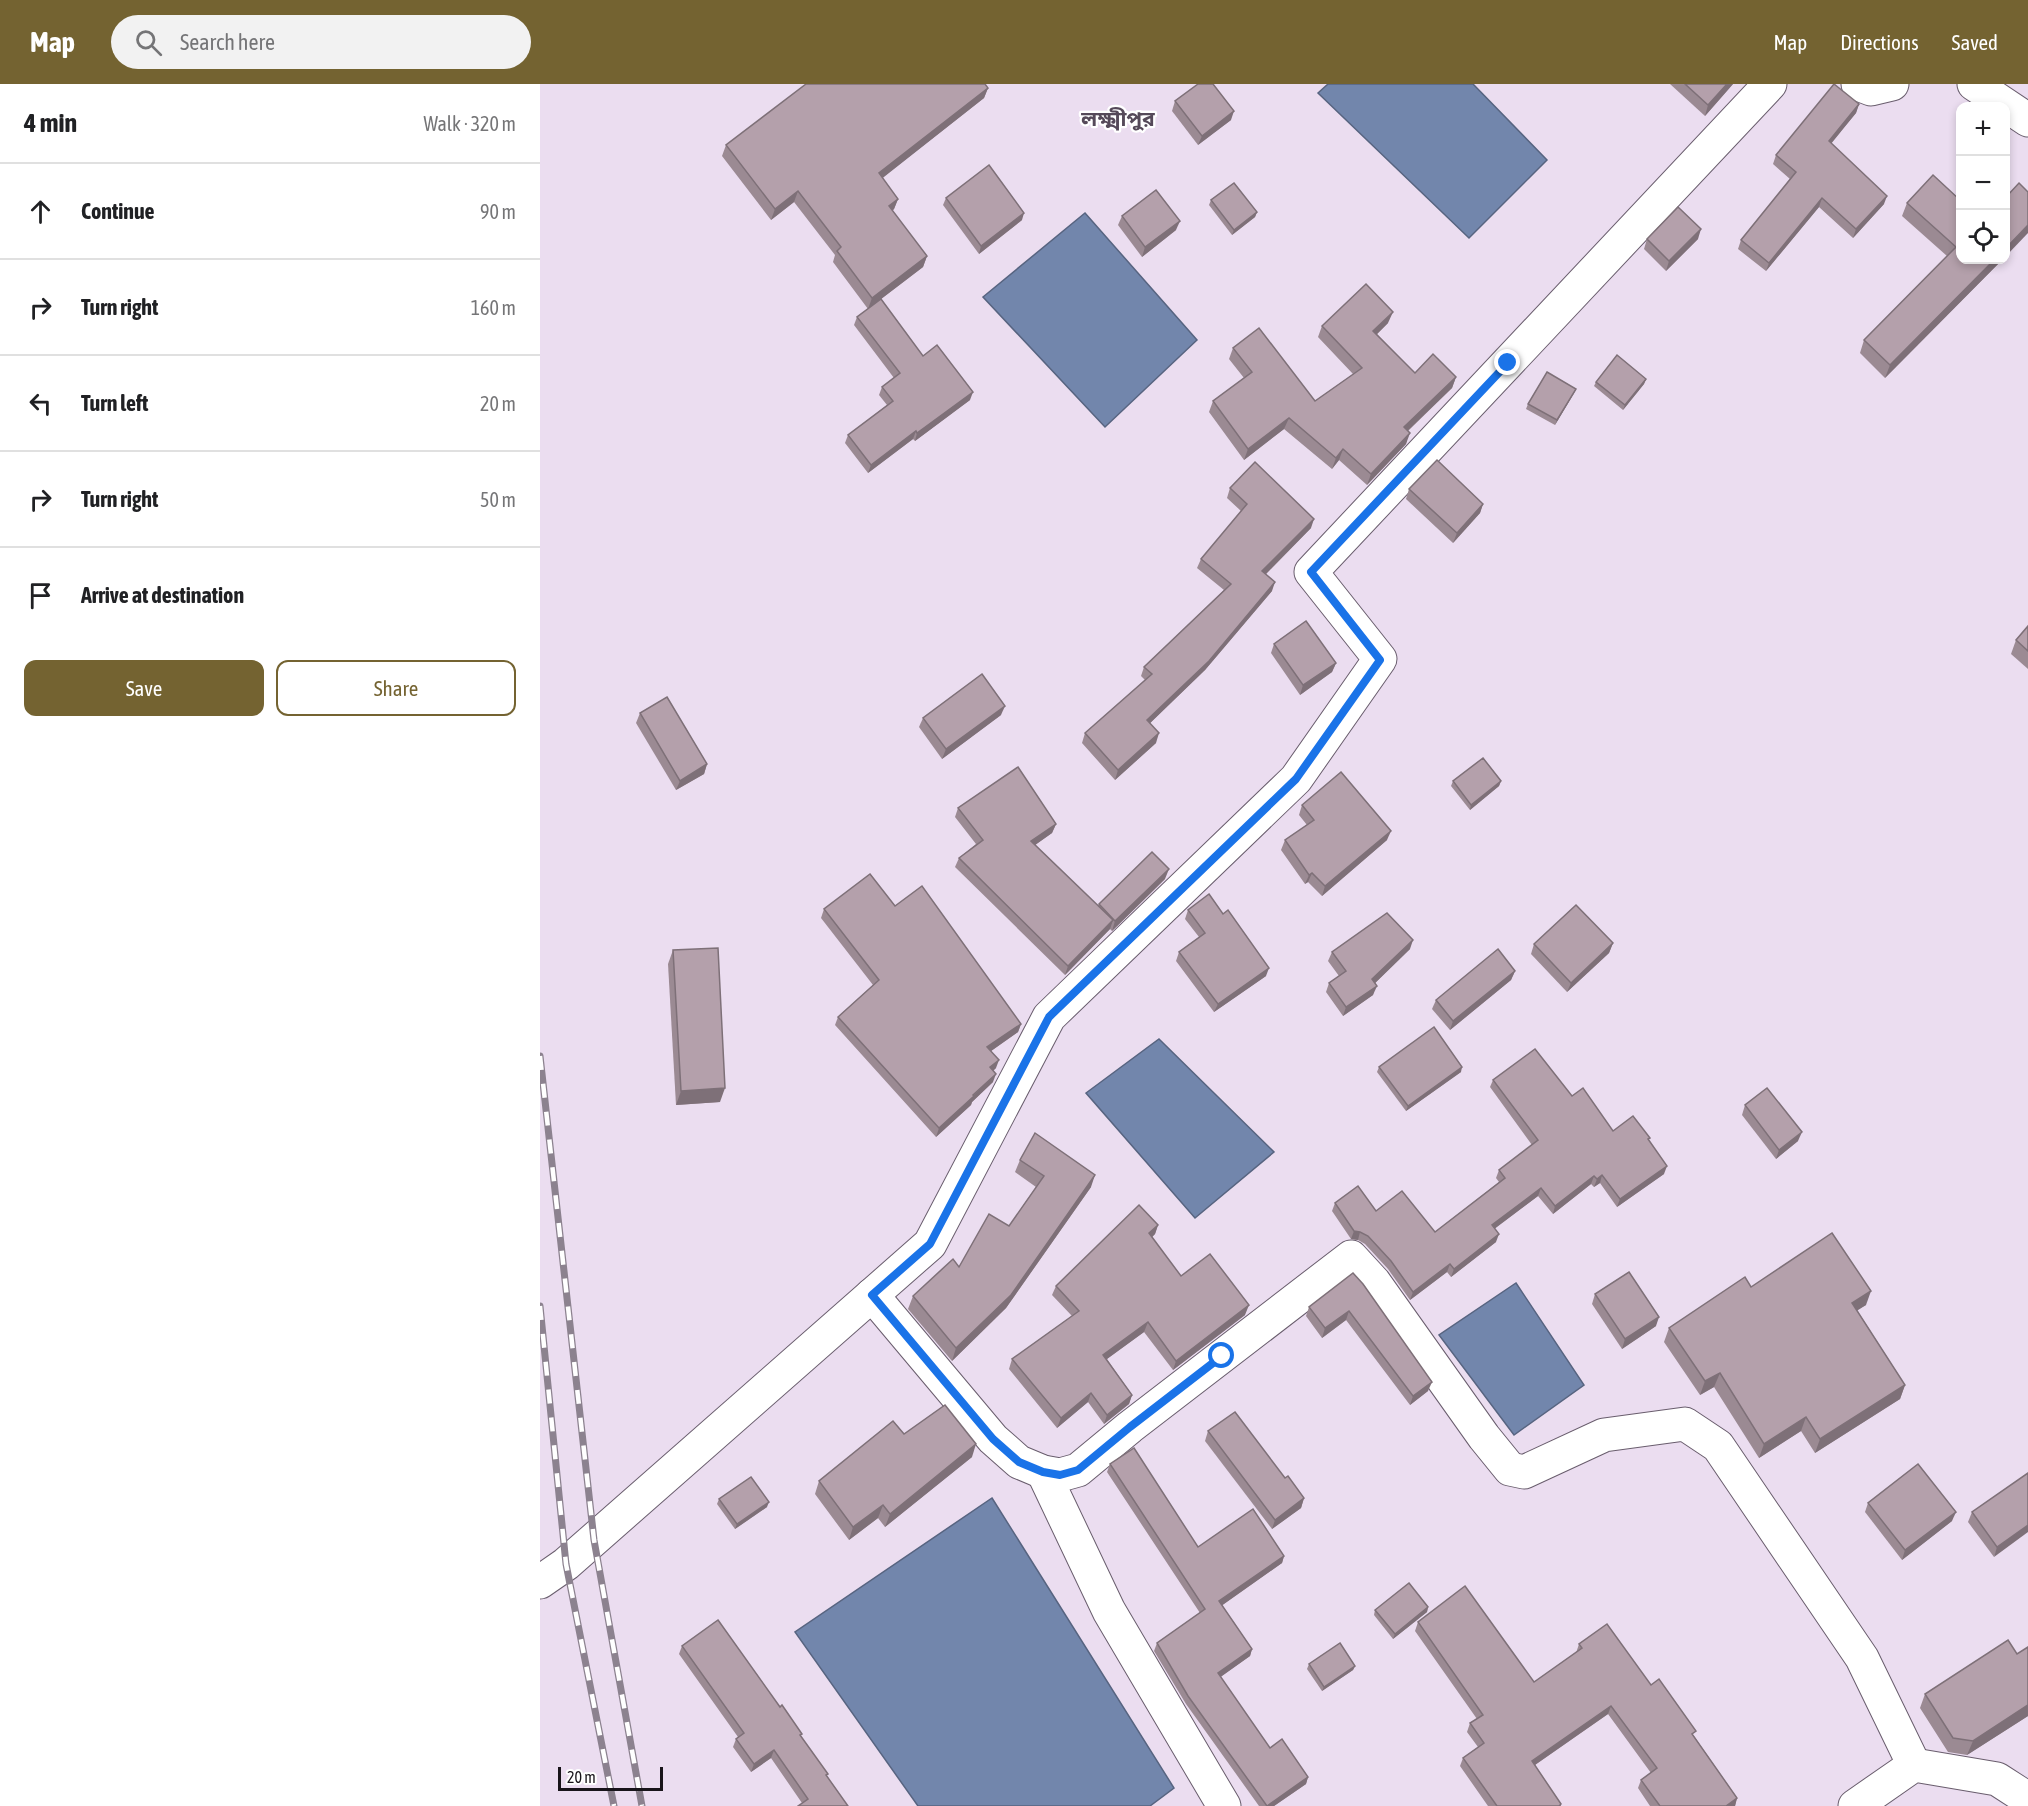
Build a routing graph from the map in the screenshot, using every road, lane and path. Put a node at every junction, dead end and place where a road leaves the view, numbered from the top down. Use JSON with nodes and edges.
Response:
{"nodes":[{"id":1,"x":1770,"y":84,"type":"edge"},
{"id":2,"x":1858,"y":84,"type":"edge"},
{"id":3,"x":1892,"y":84,"type":"edge"},
{"id":4,"x":1974,"y":84,"type":"edge"},
{"id":5,"x":2028,"y":120,"type":"edge"},
{"id":6,"x":872,"y":1295,"type":"junction"},
{"id":7,"x":1043,"y":1472,"type":"junction"},
{"id":8,"x":540,"y":1582,"type":"edge"},
{"id":9,"x":1914,"y":1765,"type":"junction"},
{"id":10,"x":2028,"y":1799,"type":"edge"},
{"id":11,"x":1224,"y":1806,"type":"edge"},
{"id":12,"x":1855,"y":1806,"type":"edge"}],
"edges":[{"from":1,"to":6,"type":"main road"},
{"from":2,"to":3,"type":"main road"},
{"from":4,"to":5,"type":"main road"},
{"from":6,"to":7,"type":"main road"},
{"from":6,"to":8,"type":"main road"},
{"from":7,"to":9,"type":"main road"},
{"from":7,"to":11,"type":"main road"},
{"from":9,"to":10,"type":"main road"},
{"from":9,"to":12,"type":"main road"}]}
